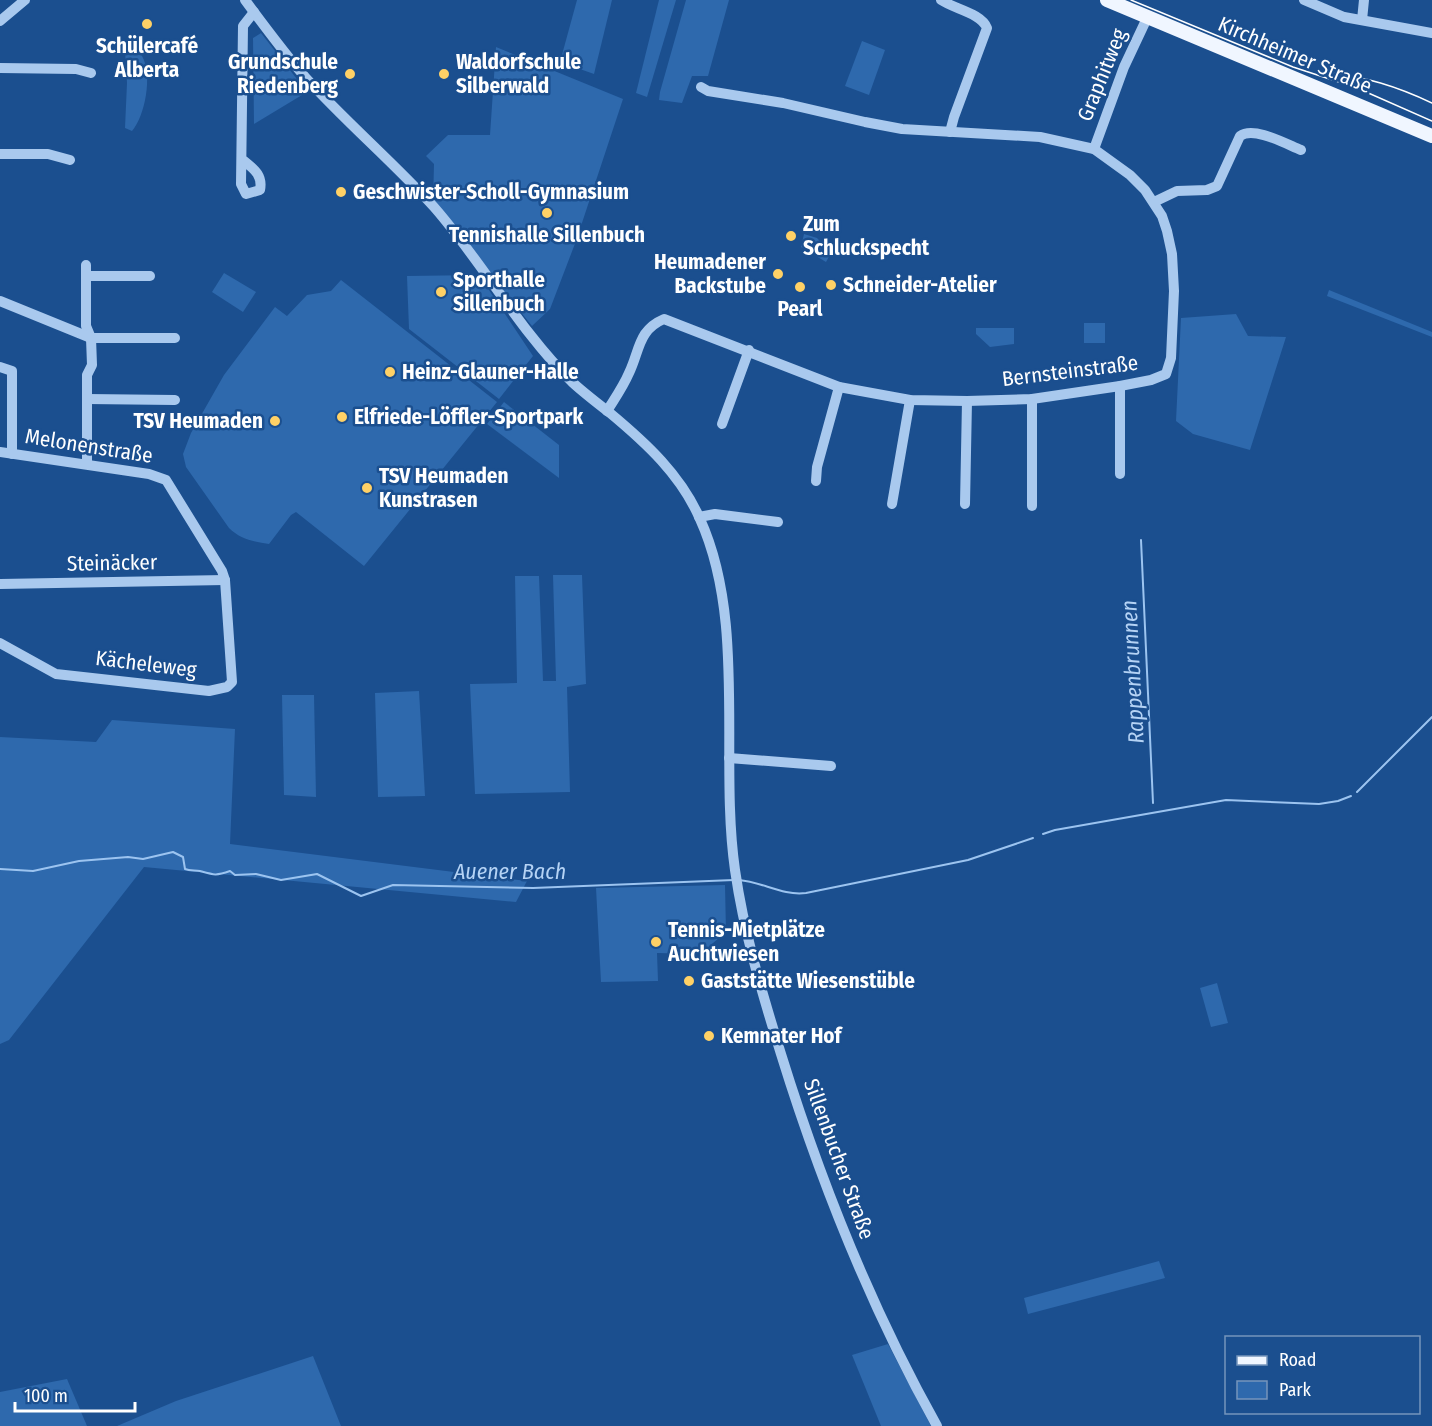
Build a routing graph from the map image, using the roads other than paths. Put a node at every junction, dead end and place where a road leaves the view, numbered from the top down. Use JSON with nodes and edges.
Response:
{"nodes":[{"id":1,"x":25,"y":0,"type":"edge"},
{"id":2,"x":245,"y":0,"type":"edge"},
{"id":3,"x":941,"y":0,"type":"edge"},
{"id":4,"x":1107,"y":0,"type":"edge"},
{"id":5,"x":1304,"y":0,"type":"edge"},
{"id":6,"x":1364,"y":0,"type":"edge"},
{"id":7,"x":254,"y":12,"type":"junction"},
{"id":8,"x":1148,"y":16,"type":"junction"},
{"id":9,"x":1362,"y":20,"type":"junction"},
{"id":10,"x":0,"y":21,"type":"edge"},
{"id":11,"x":1432,"y":33,"type":"edge"},
{"id":12,"x":0,"y":68,"type":"edge"},
{"id":13,"x":91,"y":73,"type":"dead end"},
{"id":14,"x":701,"y":87,"type":"dead end"},
{"id":15,"x":950,"y":132,"type":"junction"},
{"id":16,"x":1432,"y":136,"type":"edge"},
{"id":17,"x":1094,"y":149,"type":"junction"},
{"id":18,"x":1301,"y":150,"type":"dead end"},
{"id":19,"x":0,"y":154,"type":"edge"},
{"id":20,"x":70,"y":160,"type":"dead end"},
{"id":21,"x":243,"y":160,"type":"dead end"},
{"id":22,"x":1154,"y":202,"type":"junction"},
{"id":23,"x":150,"y":276,"type":"dead end"},
{"id":24,"x":0,"y":301,"type":"edge"},
{"id":25,"x":91,"y":338,"type":"junction"},
{"id":26,"x":175,"y":338,"type":"dead end"},
{"id":27,"x":749,"y":350,"type":"junction"},
{"id":28,"x":0,"y":367,"type":"edge"},
{"id":29,"x":1120,"y":386,"type":"junction"},
{"id":30,"x":839,"y":387,"type":"junction"},
{"id":31,"x":87,"y":399,"type":"junction"},
{"id":32,"x":1032,"y":399,"type":"junction"},
{"id":33,"x":175,"y":400,"type":"dead end"},
{"id":34,"x":910,"y":400,"type":"junction"},
{"id":35,"x":967,"y":401,"type":"junction"},
{"id":36,"x":607,"y":411,"type":"junction"},
{"id":37,"x":722,"y":424,"type":"dead end"},
{"id":38,"x":0,"y":452,"type":"edge"},
{"id":39,"x":12,"y":454,"type":"junction"},
{"id":40,"x":87,"y":464,"type":"junction"},
{"id":41,"x":1120,"y":474,"type":"dead end"},
{"id":42,"x":816,"y":481,"type":"dead end"},
{"id":43,"x":892,"y":504,"type":"dead end"},
{"id":44,"x":965,"y":504,"type":"dead end"},
{"id":45,"x":1032,"y":506,"type":"dead end"},
{"id":46,"x":699,"y":517,"type":"junction"},
{"id":47,"x":778,"y":522,"type":"dead end"},
{"id":48,"x":225,"y":580,"type":"junction"},
{"id":49,"x":0,"y":584,"type":"edge"},
{"id":50,"x":0,"y":644,"type":"edge"},
{"id":51,"x":230,"y":685,"type":"joint"},
{"id":52,"x":729,"y":758,"type":"junction"},
{"id":53,"x":831,"y":766,"type":"dead end"},
{"id":54,"x":937,"y":1426,"type":"edge"}],
"edges":[{"from":1,"to":10,"type":"street"},
{"from":2,"to":7,"type":"street","name":"Sillenbucher Straße"},
{"from":3,"to":15,"type":"street"},
{"from":4,"to":8,"type":"main road","name":"Kirchheimer Straße"},
{"from":5,"to":9,"type":"street"},
{"from":6,"to":9,"type":"street"},
{"from":7,"to":21,"type":"street"},
{"from":7,"to":36,"type":"street","name":"Sillenbucher Straße"},
{"from":8,"to":16,"type":"main road","name":"Kirchheimer Straße"},
{"from":8,"to":17,"type":"street","name":"Graphitweg"},
{"from":9,"to":11,"type":"street"},
{"from":12,"to":13,"type":"street"},
{"from":14,"to":15,"type":"street","name":"Bernsteinstraße"},
{"from":15,"to":17,"type":"street","name":"Bernsteinstraße"},
{"from":17,"to":22,"type":"street","name":"Bernsteinstraße"},
{"from":18,"to":22,"type":"street"},
{"from":19,"to":20,"type":"street"},
{"from":22,"to":29,"type":"street","name":"Bernsteinstraße"},
{"from":23,"to":25,"type":"street"},
{"from":24,"to":25,"type":"street"},
{"from":25,"to":26,"type":"street"},
{"from":25,"to":31,"type":"street"},
{"from":27,"to":30,"type":"street","name":"Bernsteinstraße"},
{"from":27,"to":36,"type":"street","name":"Bernsteinstraße"},
{"from":27,"to":37,"type":"street"},
{"from":28,"to":39,"type":"street"},
{"from":29,"to":32,"type":"street","name":"Bernsteinstraße"},
{"from":29,"to":41,"type":"street"},
{"from":30,"to":34,"type":"street","name":"Bernsteinstraße"},
{"from":30,"to":42,"type":"street"},
{"from":31,"to":33,"type":"street"},
{"from":31,"to":40,"type":"street"},
{"from":32,"to":35,"type":"street","name":"Bernsteinstraße"},
{"from":32,"to":45,"type":"street"},
{"from":34,"to":35,"type":"street","name":"Bernsteinstraße"},
{"from":34,"to":43,"type":"street"},
{"from":35,"to":44,"type":"street"},
{"from":36,"to":46,"type":"street","name":"Sillenbucher Straße"},
{"from":38,"to":39,"type":"street","name":"Melonenstraße"},
{"from":39,"to":40,"type":"street","name":"Melonenstraße"},
{"from":40,"to":48,"type":"street","name":"Melonenstraße"},
{"from":46,"to":47,"type":"street"},
{"from":46,"to":52,"type":"street","name":"Sillenbucher Straße"},
{"from":48,"to":49,"type":"street","name":"Steinäcker"},
{"from":48,"to":51,"type":"street","name":"Melonenstraße"},
{"from":50,"to":51,"type":"street","name":"Kächeleweg"},
{"from":52,"to":53,"type":"street"},
{"from":52,"to":54,"type":"street","name":"Sillenbucher Straße"}]}
